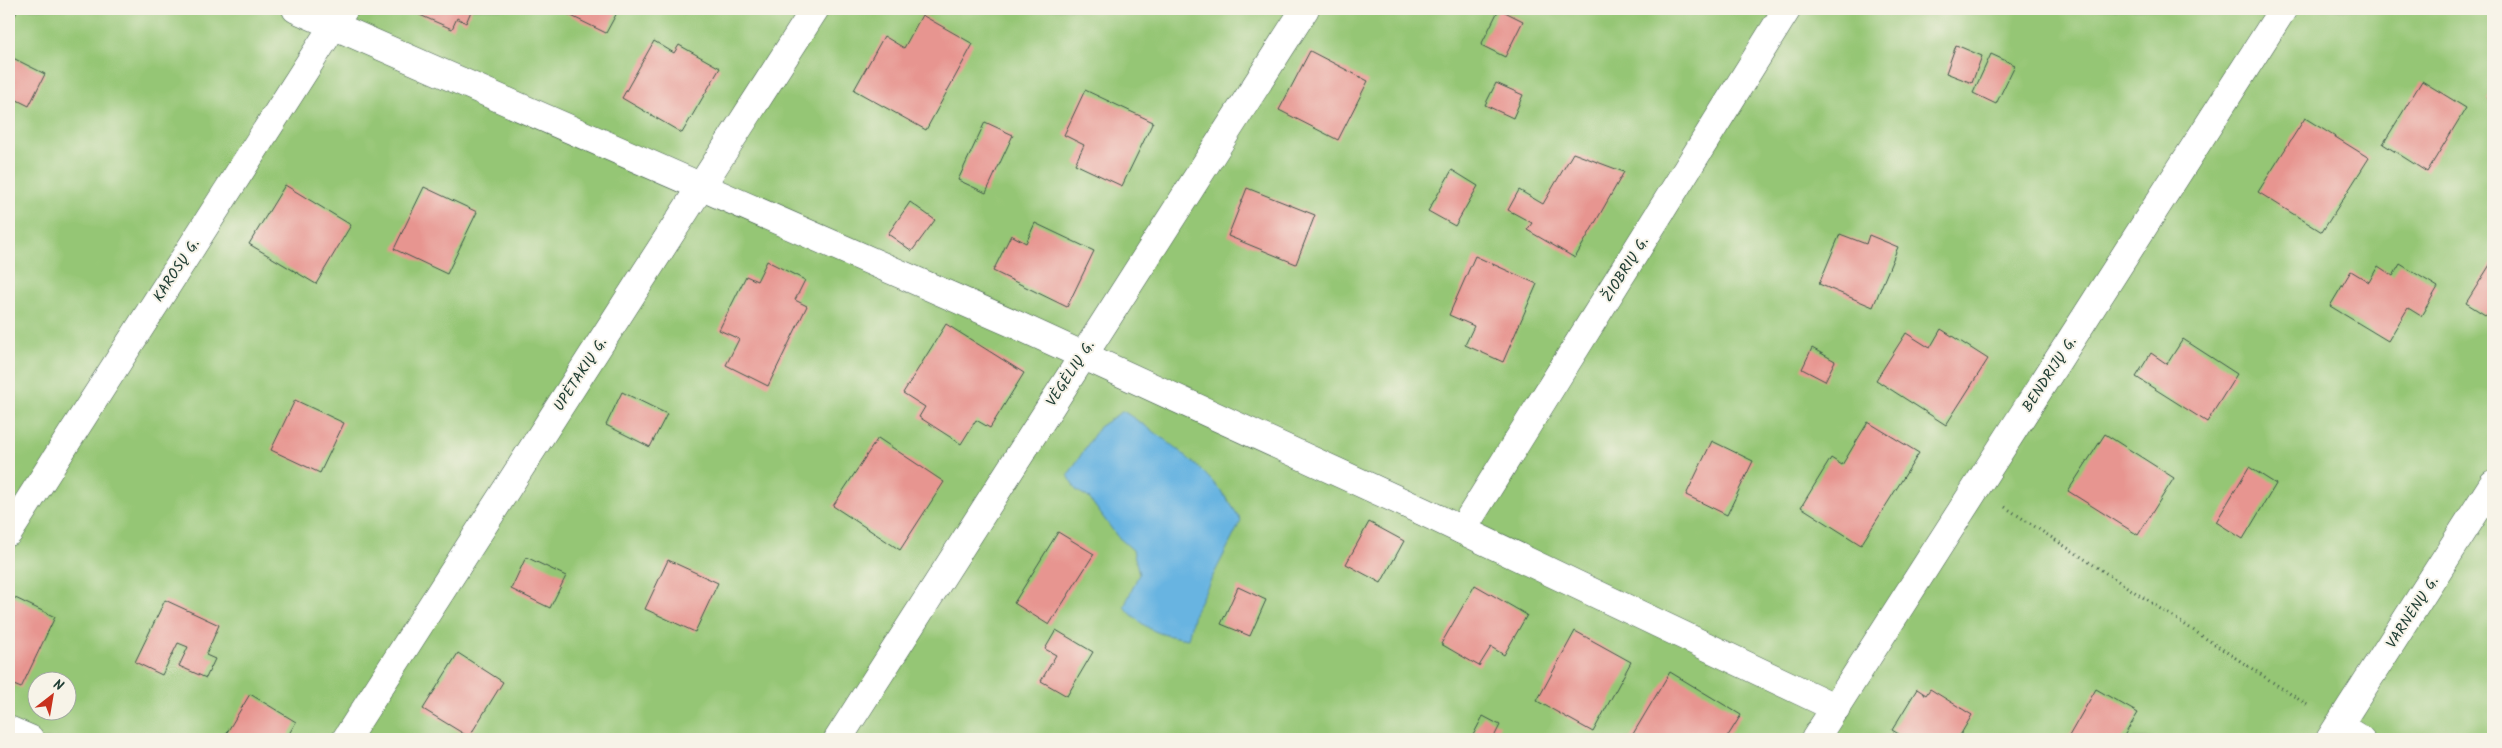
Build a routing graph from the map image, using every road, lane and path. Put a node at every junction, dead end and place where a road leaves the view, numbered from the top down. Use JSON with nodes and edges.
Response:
{"nodes":[{"id":1,"x":296,"y":9,"type":"edge"},
{"id":2,"x":815,"y":9,"type":"edge"},
{"id":3,"x":1305,"y":9,"type":"edge"},
{"id":4,"x":1787,"y":9,"type":"edge"},
{"id":5,"x":2282,"y":9,"type":"edge"},
{"id":6,"x":339,"y":16,"type":"edge"},
{"id":7,"x":700,"y":186,"type":"junction"},
{"id":8,"x":1082,"y":355,"type":"junction"},
{"id":9,"x":2493,"y":484,"type":"edge"},
{"id":10,"x":1976,"y":488,"type":"junction"},
{"id":11,"x":1462,"y":530,"type":"junction"},
{"id":12,"x":9,"y":532,"type":"edge"},
{"id":13,"x":1836,"y":708,"type":"junction"},
{"id":14,"x":9,"y":730,"type":"edge"},
{"id":15,"x":2343,"y":735,"type":"edge"},
{"id":16,"x":30,"y":739,"type":"edge"},
{"id":17,"x":346,"y":739,"type":"edge"},
{"id":18,"x":838,"y":739,"type":"edge"},
{"id":19,"x":1815,"y":739,"type":"edge"}],
"edges":[{"from":1,"to":6,"type":"street"},
{"from":2,"to":7,"type":"street","name":"UPĖTAKIŲ G."},
{"from":3,"to":8,"type":"street","name":"VĖGĖLIŲ G."},
{"from":4,"to":11,"type":"street","name":"ŽIOBRIŲ G."},
{"from":5,"to":10,"type":"street","name":"BENDRIJŲ G."},
{"from":6,"to":7,"type":"street"},
{"from":6,"to":12,"type":"street","name":"KAROSŲ G."},
{"from":7,"to":8,"type":"street"},
{"from":7,"to":17,"type":"street","name":"UPĖTAKIŲ G."},
{"from":8,"to":11,"type":"street"},
{"from":8,"to":18,"type":"street","name":"VĖGĖLIŲ G."},
{"from":9,"to":15,"type":"street","name":"VARNĖNŲ G."},
{"from":10,"to":13,"type":"street","name":"BENDRIJŲ G."},
{"from":10,"to":15,"type":"path"},
{"from":11,"to":13,"type":"street"},
{"from":13,"to":19,"type":"street","name":"BENDRIJŲ G."},
{"from":14,"to":16,"type":"street"}]}
